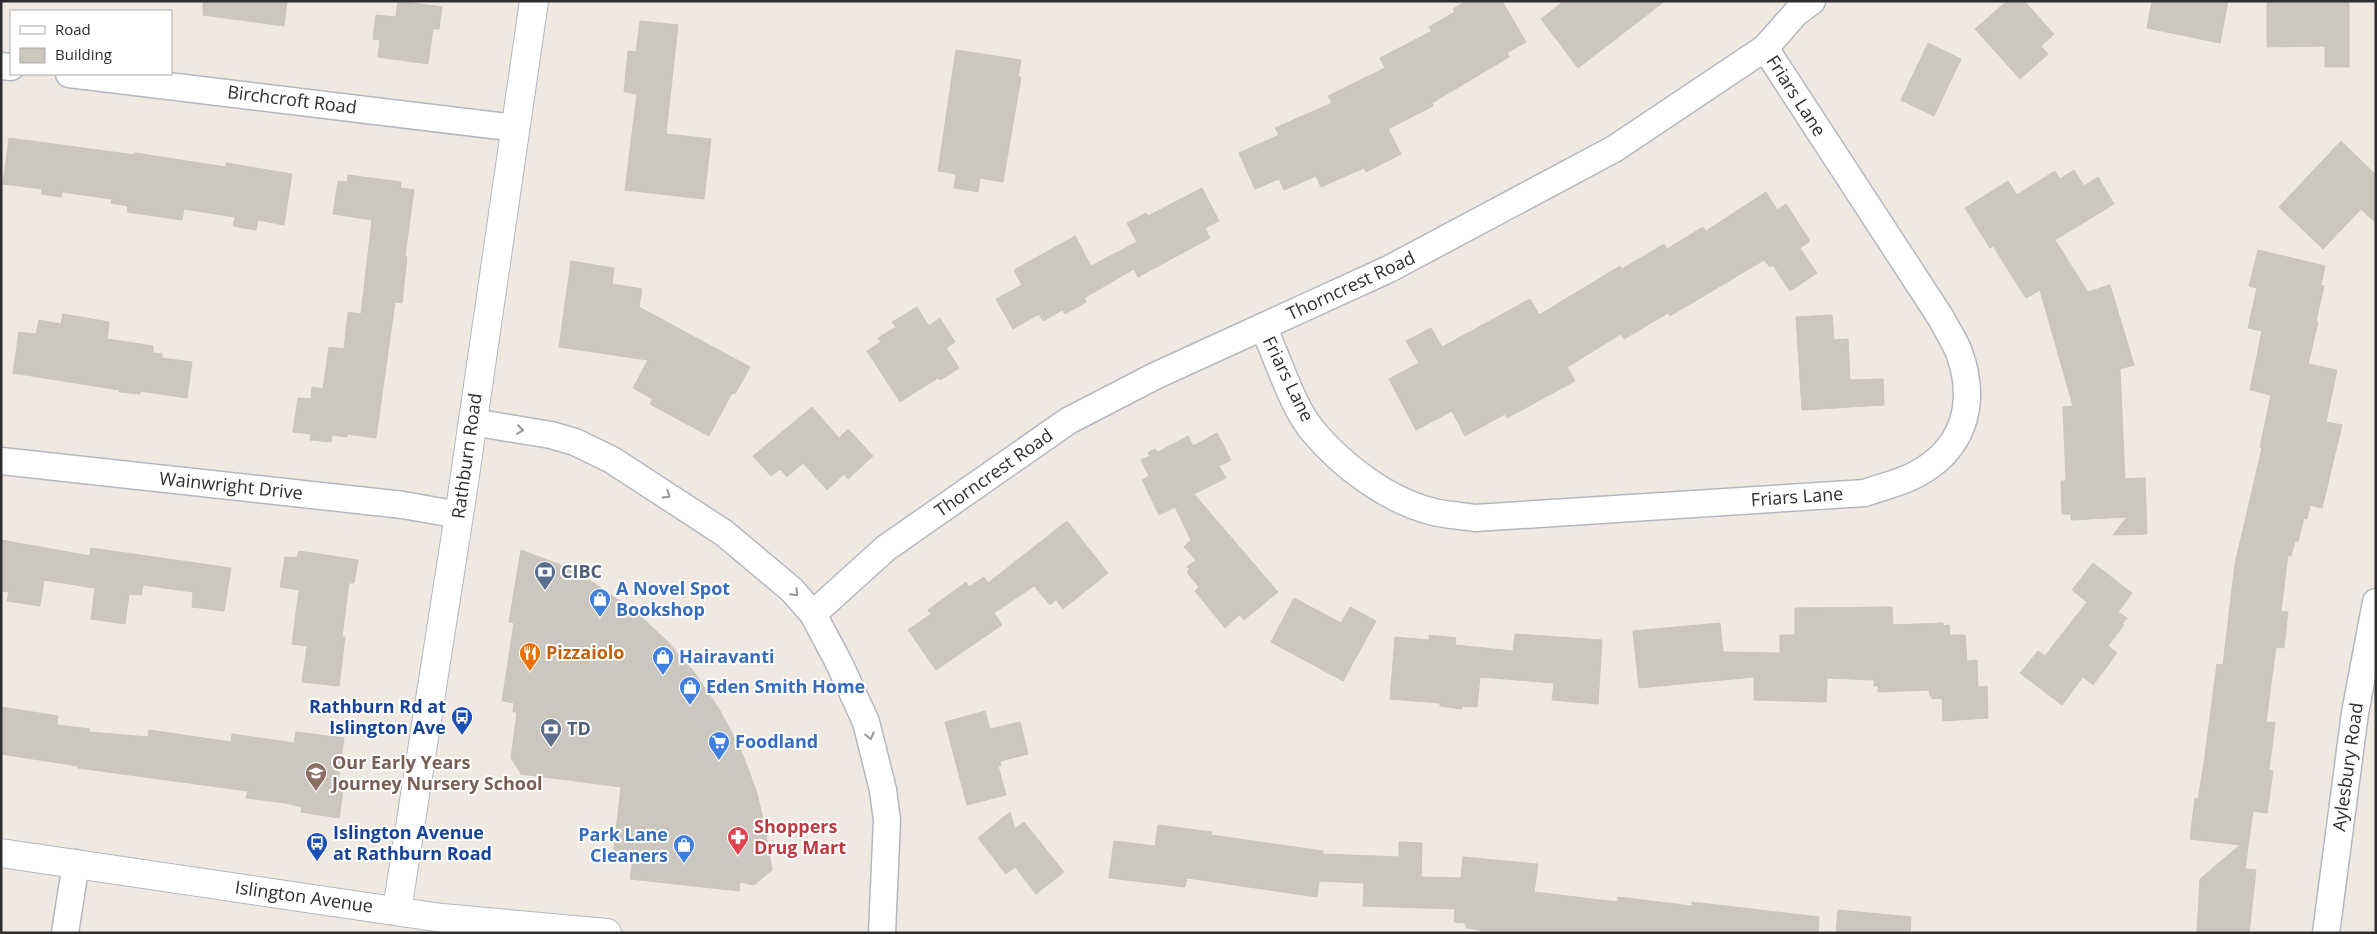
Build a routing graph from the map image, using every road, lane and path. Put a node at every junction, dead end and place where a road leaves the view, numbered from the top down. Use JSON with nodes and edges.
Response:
{"nodes":[{"id":1,"x":534,"y":1,"type":"edge"},
{"id":2,"x":1812,"y":1,"type":"edge"},
{"id":3,"x":1765,"y":48,"type":"junction"},
{"id":4,"x":77,"y":75,"type":"edge"},
{"id":5,"x":516,"y":128,"type":"junction"},
{"id":6,"x":1263,"y":327,"type":"junction"},
{"id":7,"x":472,"y":422,"type":"junction"},
{"id":8,"x":1,"y":461,"type":"edge"},
{"id":9,"x":459,"y":515,"type":"junction"},
{"id":10,"x":2376,"y":602,"type":"edge"},
{"id":11,"x":813,"y":614,"type":"junction"},
{"id":12,"x":2365,"y":714,"type":"edge"},
{"id":13,"x":1,"y":853,"type":"edge"},
{"id":14,"x":76,"y":863,"type":"junction"},
{"id":15,"x":397,"y":910,"type":"junction"},
{"id":16,"x":505,"y":929,"type":"edge"},
{"id":17,"x":65,"y":933,"type":"edge"},
{"id":18,"x":607,"y":933,"type":"edge"},
{"id":19,"x":882,"y":933,"type":"edge"},
{"id":20,"x":2326,"y":933,"type":"edge"}],
"edges":[{"from":1,"to":5,"type":"street","name":"Rathburn Road"},
{"from":2,"to":3,"type":"street","name":"Thorncrest Road"},
{"from":3,"to":6,"type":"street","name":"Thorncrest Road"},
{"from":3,"to":6,"type":"street","name":"Friars Lane"},
{"from":4,"to":5,"type":"street","name":"Birchcroft Road"},
{"from":5,"to":7,"type":"street","name":"Rathburn Road"},
{"from":6,"to":11,"type":"street","name":"Thorncrest Road"},
{"from":7,"to":9,"type":"street","name":"Rathburn Road"},
{"from":7,"to":11,"type":"street","one_way":true},
{"from":8,"to":9,"type":"street","name":"Wainwright Drive"},
{"from":9,"to":15,"type":"street","name":"Rathburn Road"},
{"from":10,"to":12,"type":"street","name":"Aylesbury Road"},
{"from":11,"to":19,"type":"street","one_way":true},
{"from":12,"to":20,"type":"street","name":"Aylesbury Road"},
{"from":13,"to":14,"type":"street","name":"Islington Avenue"},
{"from":14,"to":15,"type":"street","name":"Islington Avenue"},
{"from":14,"to":17,"type":"street"},
{"from":15,"to":16,"type":"street","name":"Islington Avenue"},
{"from":16,"to":18,"type":"street","name":"Islington Avenue"}]}
